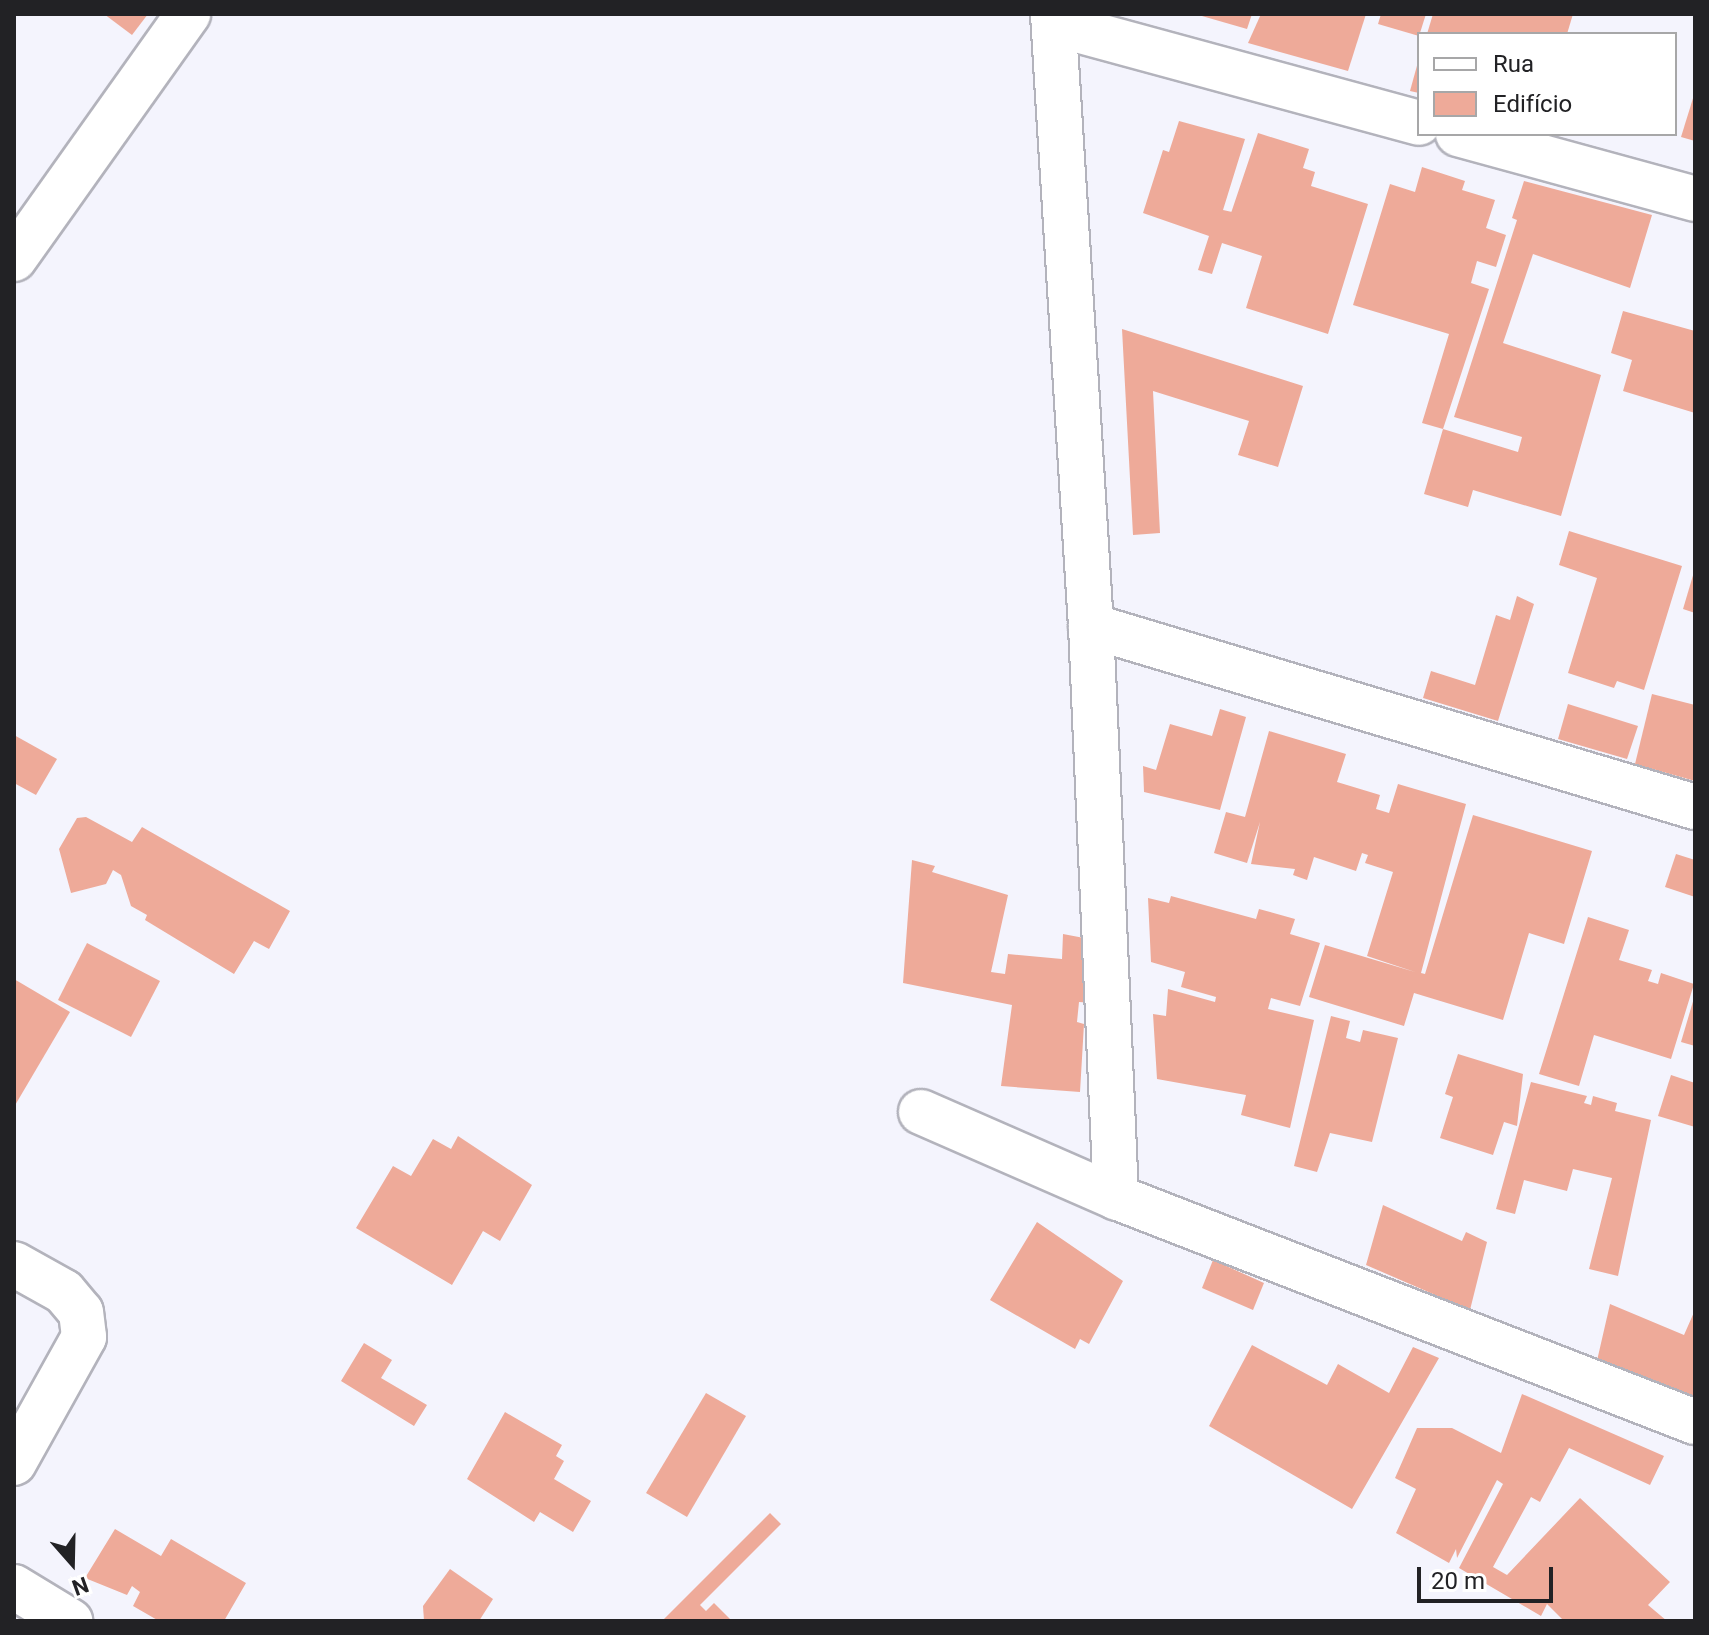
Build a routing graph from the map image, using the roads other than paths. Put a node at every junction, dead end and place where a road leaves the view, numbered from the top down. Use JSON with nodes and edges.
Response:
{"nodes":[{"id":1,"x":188,"y":14,"type":"edge"},
{"id":2,"x":1054,"y":19,"type":"edge"},
{"id":3,"x":1417,"y":122,"type":"edge"},
{"id":4,"x":1465,"y":136,"type":"edge"},
{"id":5,"x":1695,"y":199,"type":"edge"},
{"id":6,"x":14,"y":259,"type":"edge"},
{"id":7,"x":1091,"y":626,"type":"junction"},
{"id":8,"x":1695,"y":807,"type":"edge"},
{"id":9,"x":921,"y":1112,"type":"dead end"},
{"id":10,"x":1116,"y":1197,"type":"junction"},
{"id":11,"x":14,"y":1264,"type":"edge"},
{"id":12,"x":1695,"y":1422,"type":"edge"},
{"id":13,"x":14,"y":1463,"type":"edge"},
{"id":14,"x":14,"y":1587,"type":"edge"},
{"id":15,"x":70,"y":1621,"type":"edge"}],
"edges":[{"from":1,"to":6,"type":"street"},
{"from":2,"to":3,"type":"street"},
{"from":2,"to":7,"type":"street"},
{"from":4,"to":5,"type":"street"},
{"from":7,"to":8,"type":"street"},
{"from":7,"to":10,"type":"street"},
{"from":9,"to":10,"type":"street"},
{"from":10,"to":12,"type":"street"},
{"from":11,"to":13,"type":"street"},
{"from":14,"to":15,"type":"street"}]}
